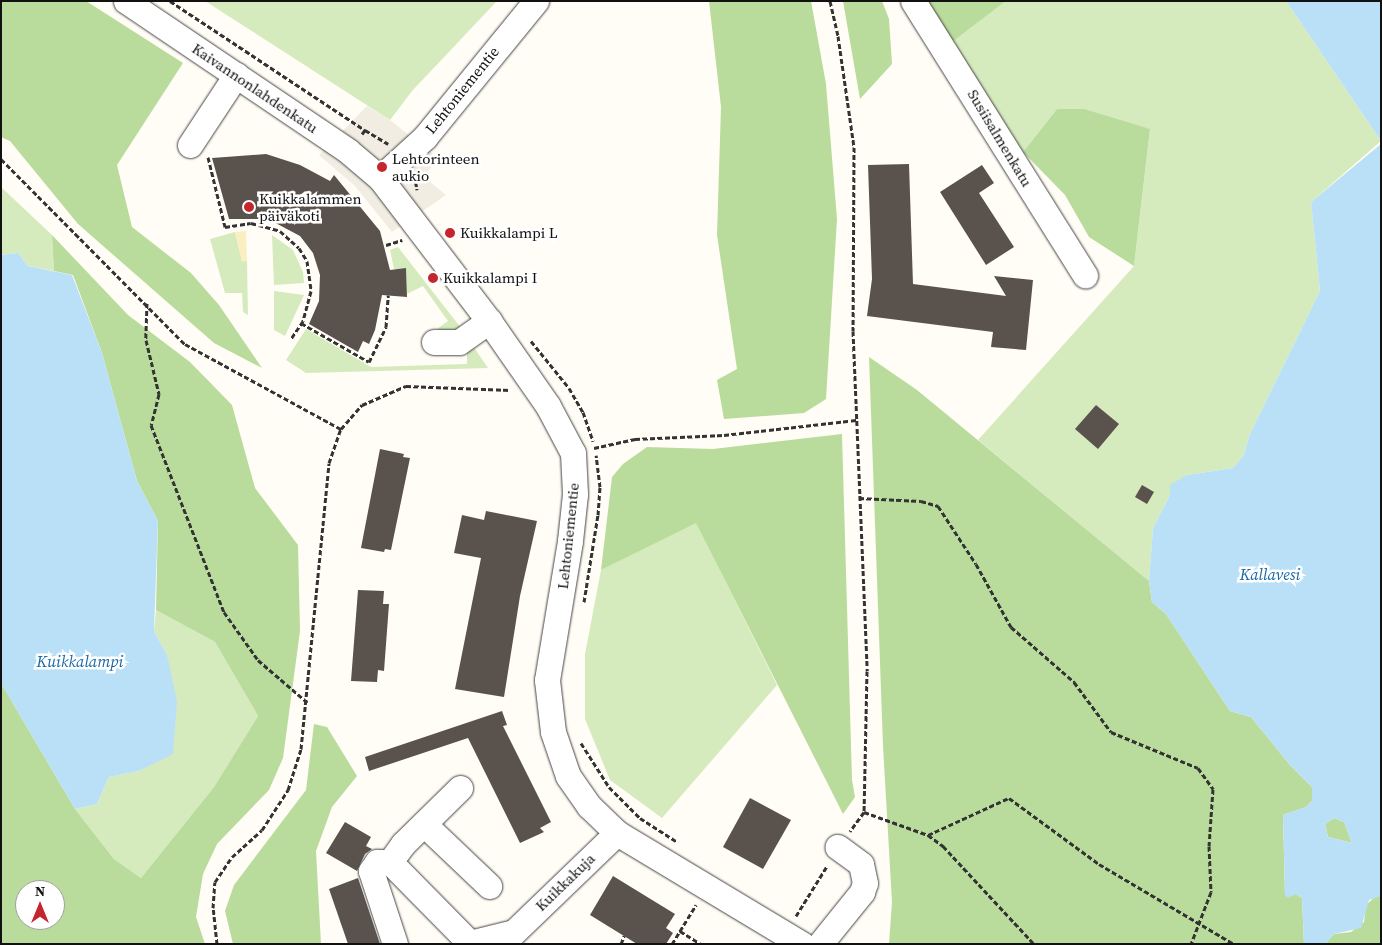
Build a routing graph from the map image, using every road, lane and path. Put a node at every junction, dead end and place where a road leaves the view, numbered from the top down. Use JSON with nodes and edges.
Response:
{"nodes":[{"id":1,"x":126,"y":1,"type":"edge"},
{"id":2,"x":170,"y":1,"type":"edge"},
{"id":3,"x":536,"y":1,"type":"edge"},
{"id":4,"x":830,"y":1,"type":"edge"},
{"id":5,"x":913,"y":1,"type":"edge"},
{"id":6,"x":236,"y":75,"type":"junction"},
{"id":7,"x":199,"y":149,"type":"joint"},
{"id":8,"x":348,"y":150,"type":"junction"},
{"id":9,"x":1,"y":159,"type":"edge"},
{"id":10,"x":380,"y":178,"type":"junction"},
{"id":11,"x":406,"y":238,"type":"dead end"},
{"id":12,"x":386,"y":245,"type":"dead end"},
{"id":13,"x":1085,"y":275,"type":"dead end"},
{"id":14,"x":388,"y":296,"type":"dead end"},
{"id":15,"x":147,"y":304,"type":"junction"},
{"id":16,"x":488,"y":321,"type":"junction"},
{"id":17,"x":302,"y":323,"type":"junction"},
{"id":18,"x":527,"y":336,"type":"dead end"},
{"id":19,"x":291,"y":339,"type":"dead end"},
{"id":20,"x":434,"y":342,"type":"dead end"},
{"id":21,"x":516,"y":390,"type":"dead end"},
{"id":22,"x":856,"y":420,"type":"junction"},
{"id":23,"x":341,"y":429,"type":"junction"},
{"id":24,"x":594,"y":448,"type":"junction"},
{"id":25,"x":859,"y":498,"type":"junction"},
{"id":26,"x":582,"y":612,"type":"dead end"},
{"id":27,"x":307,"y":702,"type":"junction"},
{"id":28,"x":578,"y":736,"type":"dead end"},
{"id":29,"x":460,"y":788,"type":"dead end"},
{"id":30,"x":864,"y":812,"type":"junction"},
{"id":31,"x":424,"y":824,"type":"junction"},
{"id":32,"x":617,"y":833,"type":"junction"},
{"id":33,"x":928,"y":835,"type":"junction"},
{"id":34,"x":678,"y":842,"type":"dead end"},
{"id":35,"x":838,"y":847,"type":"junction"},
{"id":36,"x":390,"y":862,"type":"junction"},
{"id":37,"x":490,"y":886,"type":"dead end"},
{"id":38,"x":699,"y":900,"type":"dead end"},
{"id":39,"x":792,"y":911,"type":"dead end"},
{"id":40,"x":797,"y":914,"type":"junction"},
{"id":41,"x":1199,"y":926,"type":"junction"},
{"id":42,"x":680,"y":931,"type":"junction"},
{"id":43,"x":624,"y":936,"type":"dead end"},
{"id":44,"x":517,"y":938,"type":"edge"},
{"id":45,"x":824,"y":938,"type":"edge"},
{"id":46,"x":217,"y":944,"type":"edge"},
{"id":47,"x":396,"y":944,"type":"edge"},
{"id":48,"x":621,"y":944,"type":"edge"},
{"id":49,"x":672,"y":944,"type":"edge"},
{"id":50,"x":701,"y":944,"type":"edge"},
{"id":51,"x":802,"y":944,"type":"edge"},
{"id":52,"x":1034,"y":944,"type":"edge"},
{"id":53,"x":1190,"y":944,"type":"edge"},
{"id":54,"x":1234,"y":944,"type":"edge"}],
"edges":[{"from":1,"to":6,"type":"street","name":"Kaivannonlahdenkatu"},
{"from":2,"to":8,"type":"path"},
{"from":3,"to":10,"type":"street","name":"Lehtoniementie"},
{"from":4,"to":22,"type":"path"},
{"from":5,"to":13,"type":"street","name":"Susiisalmenkatu"},
{"from":6,"to":7,"type":"street"},
{"from":6,"to":8,"type":"street","name":"Kaivannonlahdenkatu"},
{"from":7,"to":17,"type":"path"},
{"from":8,"to":10,"type":"street","name":"Kaivannonlahdenkatu"},
{"from":9,"to":15,"type":"path"},
{"from":10,"to":16,"type":"street","name":"Lehtoniementie"},
{"from":11,"to":12,"type":"path"},
{"from":14,"to":17,"type":"path"},
{"from":15,"to":23,"type":"path"},
{"from":15,"to":27,"type":"path"},
{"from":16,"to":20,"type":"street"},
{"from":16,"to":32,"type":"street","name":"Lehtoniementie"},
{"from":17,"to":19,"type":"path"},
{"from":18,"to":24,"type":"path"},
{"from":21,"to":23,"type":"path"},
{"from":22,"to":24,"type":"path"},
{"from":22,"to":25,"type":"path"},
{"from":23,"to":27,"type":"path"},
{"from":24,"to":26,"type":"path"},
{"from":25,"to":30,"type":"path"},
{"from":25,"to":41,"type":"path"},
{"from":27,"to":46,"type":"path"},
{"from":28,"to":34,"type":"path"},
{"from":29,"to":31,"type":"street"},
{"from":30,"to":33,"type":"path"},
{"from":30,"to":35,"type":"path"},
{"from":31,"to":36,"type":"street"},
{"from":31,"to":37,"type":"street"},
{"from":32,"to":44,"type":"street","name":"Kuikkakuja"},
{"from":32,"to":51,"type":"street","name":"Lehtoniementie"},
{"from":33,"to":41,"type":"path"},
{"from":33,"to":52,"type":"path"},
{"from":35,"to":40,"type":"path"},
{"from":35,"to":45,"type":"street"},
{"from":36,"to":44,"type":"street"},
{"from":36,"to":47,"type":"street"},
{"from":38,"to":42,"type":"path"},
{"from":39,"to":40,"type":"path"},
{"from":40,"to":45,"type":"path"},
{"from":41,"to":53,"type":"path"},
{"from":41,"to":54,"type":"path"},
{"from":42,"to":49,"type":"path"},
{"from":42,"to":50,"type":"path"},
{"from":43,"to":48,"type":"path"}]}
